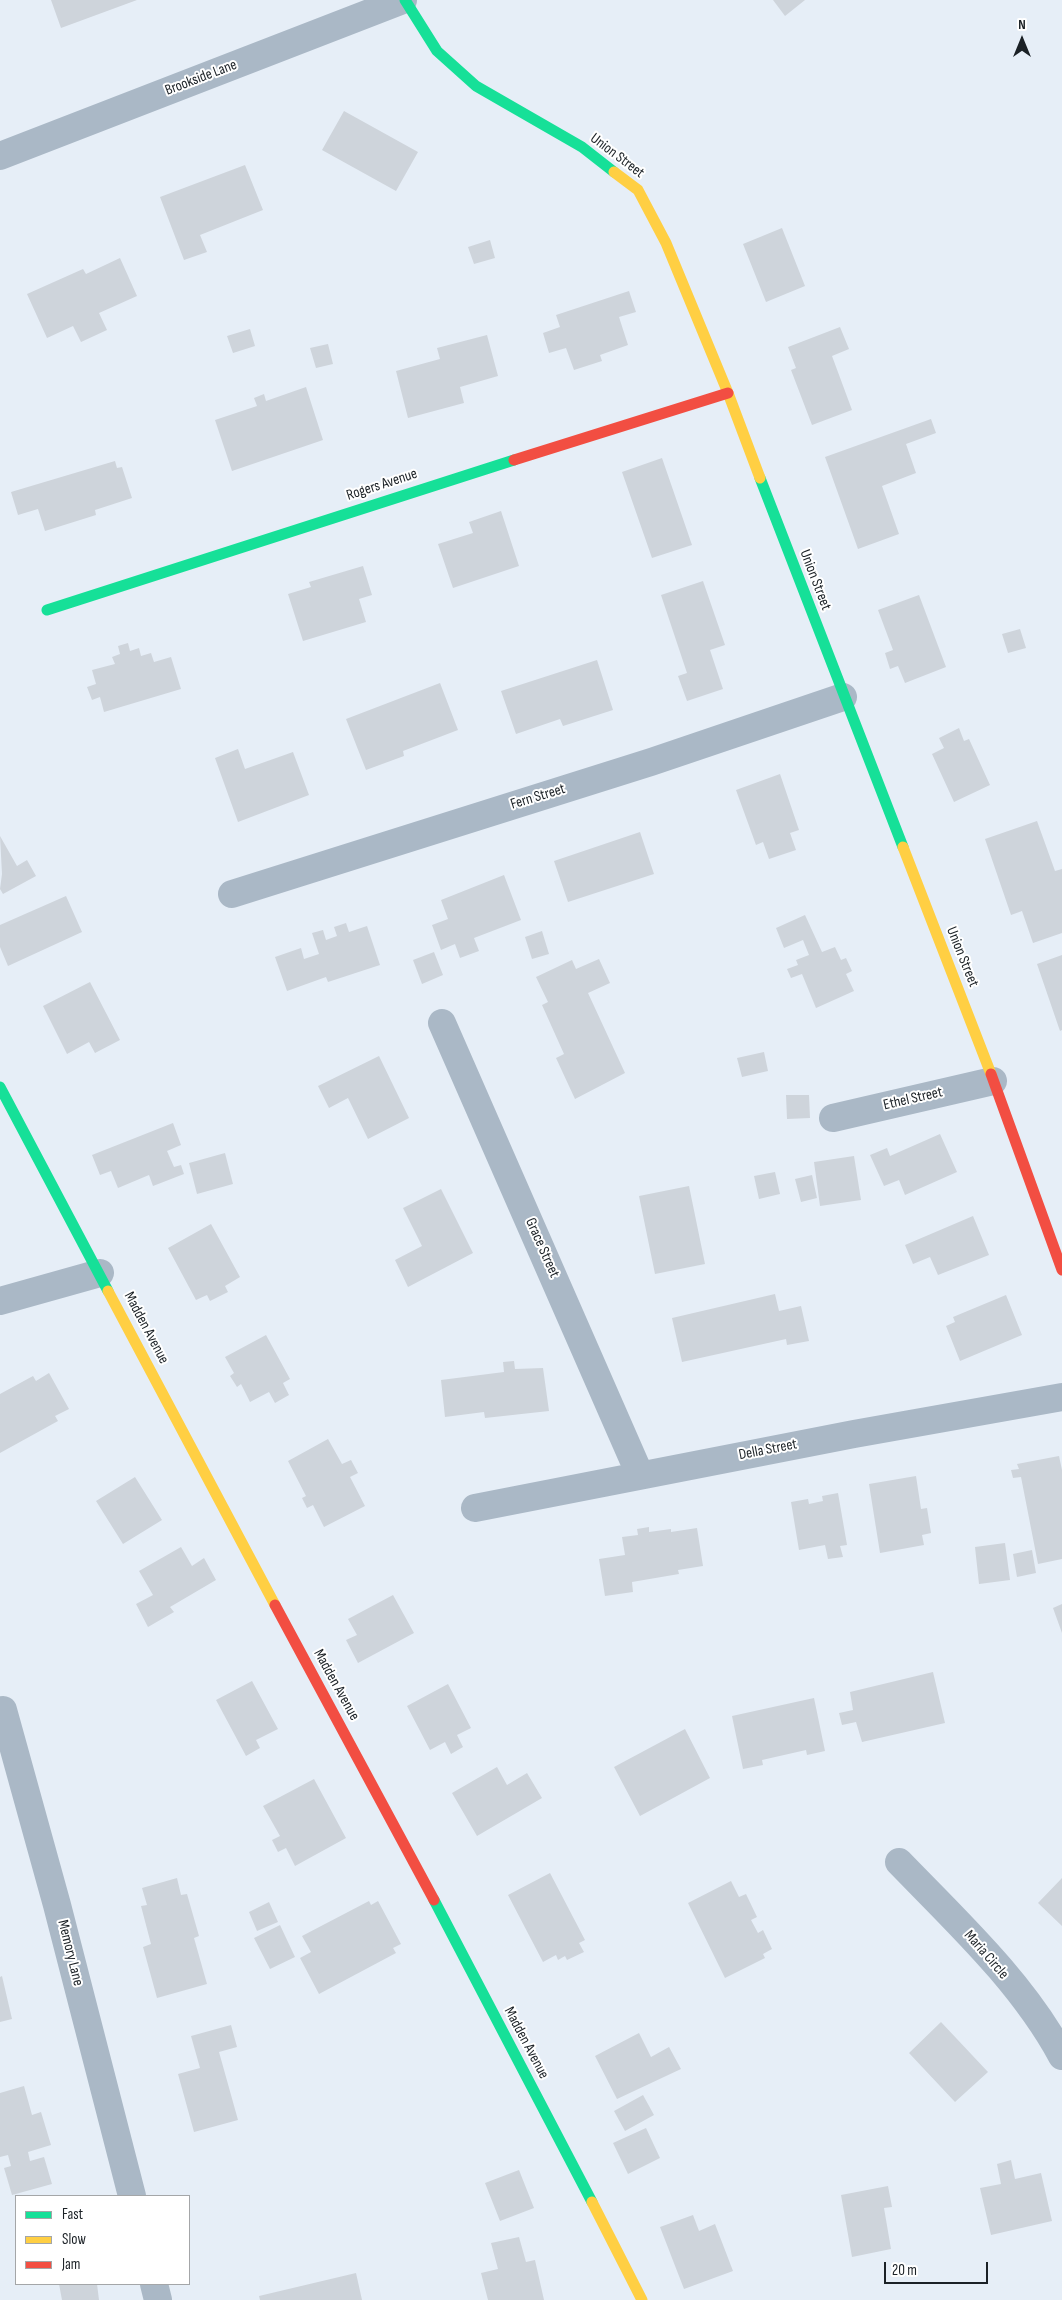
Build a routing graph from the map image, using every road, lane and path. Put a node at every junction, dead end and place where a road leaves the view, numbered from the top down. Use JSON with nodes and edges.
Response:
{"nodes":[{"id":1,"x":404,"y":0,"type":"edge"},
{"id":2,"x":0,"y":156,"type":"edge"},
{"id":3,"x":728,"y":393,"type":"junction"},
{"id":4,"x":47,"y":610,"type":"dead end"},
{"id":5,"x":843,"y":697,"type":"junction"},
{"id":6,"x":232,"y":894,"type":"dead end"},
{"id":7,"x":442,"y":1023,"type":"dead end"},
{"id":8,"x":993,"y":1081,"type":"junction"},
{"id":9,"x":0,"y":1087,"type":"edge"},
{"id":10,"x":833,"y":1118,"type":"dead end"},
{"id":11,"x":1062,"y":1270,"type":"edge"},
{"id":12,"x":100,"y":1274,"type":"junction"},
{"id":13,"x":0,"y":1301,"type":"edge"},
{"id":14,"x":1062,"y":1397,"type":"edge"},
{"id":15,"x":640,"y":1475,"type":"junction"},
{"id":16,"x":475,"y":1508,"type":"dead end"},
{"id":17,"x":3,"y":1710,"type":"dead end"},
{"id":18,"x":899,"y":1862,"type":"dead end"},
{"id":19,"x":1062,"y":2056,"type":"edge"},
{"id":20,"x":132,"y":2195,"type":"edge"},
{"id":21,"x":154,"y":2285,"type":"edge"},
{"id":22,"x":158,"y":2300,"type":"edge"},
{"id":23,"x":642,"y":2300,"type":"edge"}],
"edges":[{"from":1,"to":2,"type":"street","name":"Brookside Lane"},
{"from":1,"to":3,"type":"street","name":"Union Street"},
{"from":3,"to":4,"type":"street","name":"Rogers Avenue"},
{"from":3,"to":5,"type":"street","name":"Union Street"},
{"from":5,"to":6,"type":"street","name":"Fern Street"},
{"from":5,"to":8,"type":"street","name":"Union Street"},
{"from":7,"to":15,"type":"street","name":"Grace Street"},
{"from":8,"to":10,"type":"street","name":"Ethel Street"},
{"from":8,"to":11,"type":"street","name":"Union Street"},
{"from":9,"to":12,"type":"street","name":"Madden Avenue"},
{"from":12,"to":13,"type":"street"},
{"from":12,"to":23,"type":"street","name":"Madden Avenue"},
{"from":14,"to":15,"type":"street","name":"Della Street"},
{"from":15,"to":16,"type":"street","name":"Della Street"},
{"from":17,"to":20,"type":"street","name":"Memory Lane"},
{"from":18,"to":19,"type":"street","name":"Maria Circle"},
{"from":21,"to":22,"type":"street"}]}
